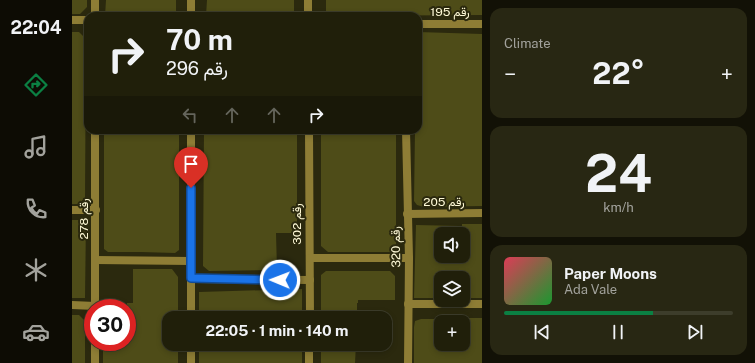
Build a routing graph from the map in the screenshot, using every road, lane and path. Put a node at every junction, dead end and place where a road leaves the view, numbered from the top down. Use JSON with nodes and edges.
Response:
{"nodes":[{"id":1,"x":95,"y":0,"type":"edge"},
{"id":2,"x":191,"y":0,"type":"edge"},
{"id":3,"x":308,"y":0,"type":"edge"},
{"id":4,"x":95,"y":12,"type":"edge"},
{"id":5,"x":191,"y":12,"type":"edge"},
{"id":6,"x":308,"y":12,"type":"edge"},
{"id":7,"x":72,"y":20,"type":"edge"},
{"id":8,"x":84,"y":20,"type":"edge"},
{"id":9,"x":422,"y":24,"type":"edge"},
{"id":10,"x":482,"y":24,"type":"edge"},
{"id":11,"x":96,"y":134,"type":"edge"},
{"id":12,"x":191,"y":134,"type":"edge"},
{"id":13,"x":309,"y":134,"type":"edge"},
{"id":14,"x":406,"y":134,"type":"edge"},
{"id":15,"x":72,"y":210,"type":"edge"},
{"id":16,"x":96,"y":210,"type":"junction"},
{"id":17,"x":407,"y":214,"type":"junction"},
{"id":18,"x":482,"y":214,"type":"edge"},
{"id":19,"x":310,"y":258,"type":"junction"},
{"id":20,"x":409,"y":258,"type":"junction"},
{"id":21,"x":95,"y":260,"type":"junction"},
{"id":22,"x":191,"y":261,"type":"junction"},
{"id":23,"x":191,"y":278,"type":"junction"},
{"id":24,"x":310,"y":280,"type":"junction"},
{"id":25,"x":95,"y":299,"type":"edge"},
{"id":26,"x":408,"y":304,"type":"junction"},
{"id":27,"x":482,"y":304,"type":"edge"},
{"id":28,"x":72,"y":305,"type":"edge"},
{"id":29,"x":84,"y":306,"type":"edge"},
{"id":30,"x":191,"y":311,"type":"edge"},
{"id":31,"x":310,"y":311,"type":"edge"},
{"id":32,"x":95,"y":351,"type":"edge"},
{"id":33,"x":191,"y":351,"type":"edge"},
{"id":34,"x":309,"y":351,"type":"edge"},
{"id":35,"x":95,"y":363,"type":"edge"},
{"id":36,"x":191,"y":363,"type":"edge"},
{"id":37,"x":309,"y":363,"type":"edge"},
{"id":38,"x":408,"y":363,"type":"edge"}],
"edges":[{"from":1,"to":4,"type":"street"},
{"from":2,"to":5,"type":"street"},
{"from":3,"to":6,"type":"street"},
{"from":7,"to":8,"type":"street"},
{"from":9,"to":10,"type":"street","name":"رقم 195"},
{"from":11,"to":16,"type":"street","name":"رقم 278"},
{"from":12,"to":22,"type":"street"},
{"from":13,"to":19,"type":"street","name":"رقم 302"},
{"from":14,"to":17,"type":"street","name":"رقم 320"},
{"from":15,"to":16,"type":"street"},
{"from":16,"to":21,"type":"street","name":"رقم 278"},
{"from":17,"to":18,"type":"street","name":"رقم 205"},
{"from":17,"to":20,"type":"street","name":"رقم 320"},
{"from":19,"to":20,"type":"street"},
{"from":19,"to":24,"type":"street","name":"رقم 302"},
{"from":20,"to":26,"type":"street","name":"رقم 320"},
{"from":21,"to":22,"type":"street"},
{"from":21,"to":25,"type":"street","name":"رقم 278"},
{"from":22,"to":23,"type":"street"},
{"from":23,"to":24,"type":"street"},
{"from":23,"to":30,"type":"street"},
{"from":24,"to":31,"type":"street","name":"رقم 302"},
{"from":26,"to":27,"type":"street"},
{"from":26,"to":38,"type":"street","name":"رقم 320"},
{"from":28,"to":29,"type":"street"},
{"from":32,"to":35,"type":"street"},
{"from":33,"to":36,"type":"street"},
{"from":34,"to":37,"type":"street"}]}
